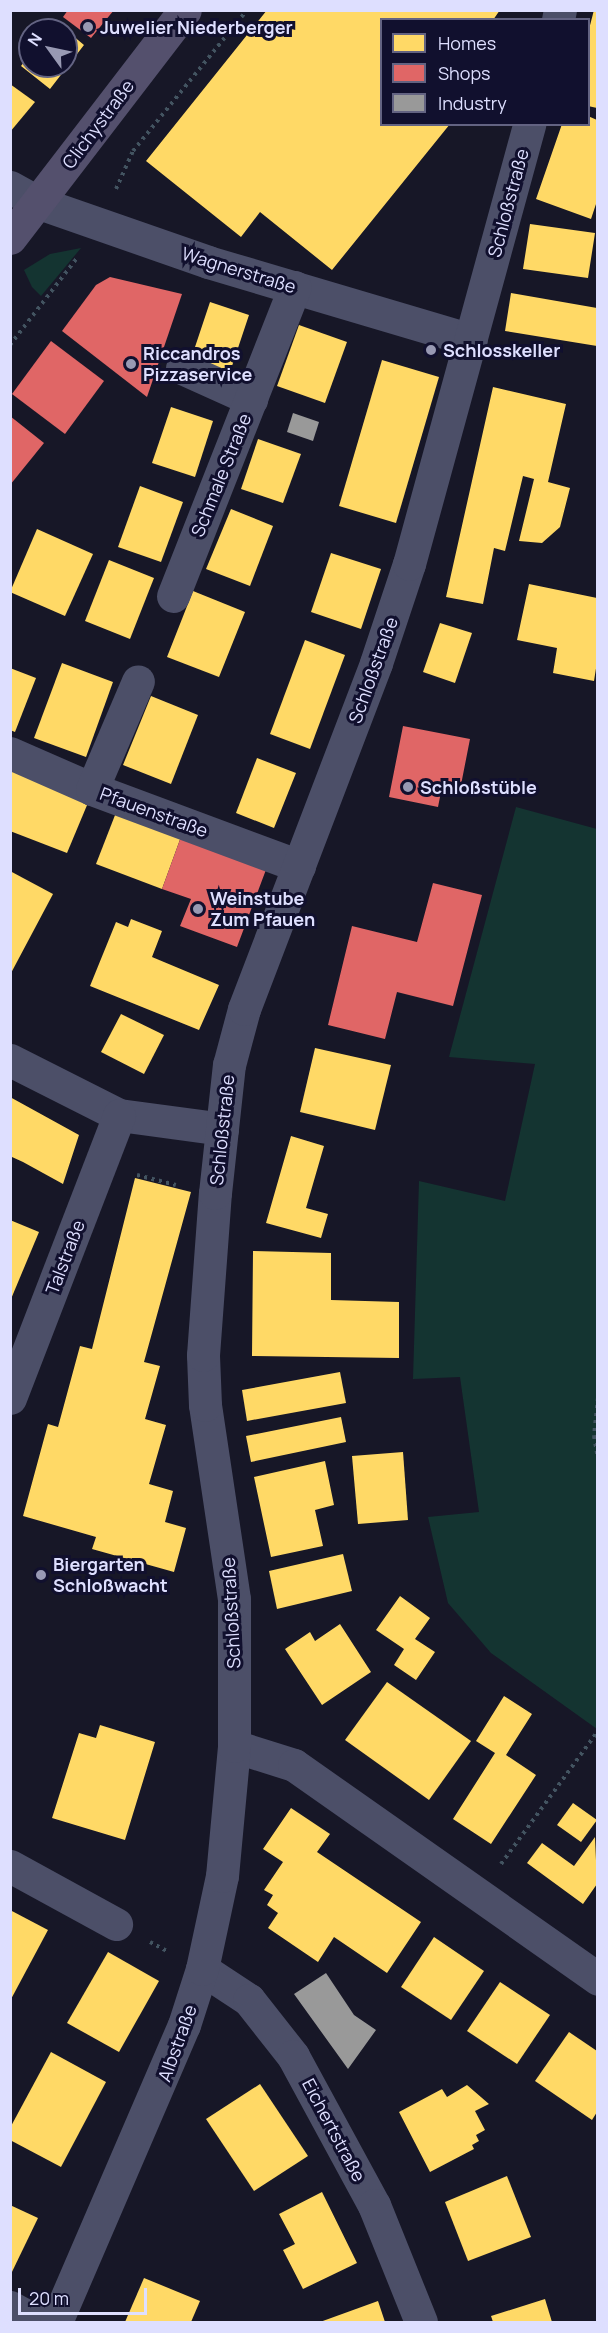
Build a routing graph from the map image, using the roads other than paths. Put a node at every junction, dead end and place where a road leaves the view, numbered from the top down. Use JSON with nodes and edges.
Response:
{"nodes":[{"id":1,"x":184,"y":10,"type":"edge"},
{"id":2,"x":529,"y":126,"type":"edge"},
{"id":3,"x":10,"y":187,"type":"edge"},
{"id":4,"x":39,"y":203,"type":"junction"},
{"id":5,"x":10,"y":238,"type":"edge"},
{"id":6,"x":295,"y":287,"type":"junction"},
{"id":7,"x":471,"y":340,"type":"junction"},
{"id":8,"x":182,"y":368,"type":"dead end"},
{"id":9,"x":251,"y":399,"type":"junction"},
{"id":10,"x":173,"y":596,"type":"dead end"},
{"id":11,"x":138,"y":681,"type":"dead end"},
{"id":12,"x":10,"y":753,"type":"edge"},
{"id":13,"x":92,"y":789,"type":"junction"},
{"id":14,"x":299,"y":866,"type":"junction"},
{"id":15,"x":10,"y":1060,"type":"edge"},
{"id":16,"x":118,"y":1115,"type":"junction"},
{"id":17,"x":222,"y":1129,"type":"junction"},
{"id":18,"x":10,"y":1398,"type":"edge"},
{"id":19,"x":234,"y":1746,"type":"junction"},
{"id":20,"x":10,"y":1866,"type":"edge"},
{"id":21,"x":116,"y":1924,"type":"road end"},
{"id":22,"x":202,"y":1969,"type":"junction"},
{"id":23,"x":597,"y":1979,"type":"edge"},
{"id":24,"x":10,"y":2307,"type":"edge"},
{"id":25,"x":37,"y":2322,"type":"edge"},
{"id":26,"x":56,"y":2322,"type":"edge"},
{"id":27,"x":421,"y":2322,"type":"edge"}],
"edges":[{"from":1,"to":4,"type":"main road","name":"Clichystraße"},
{"from":2,"to":7,"type":"street","name":"Schloßstraße"},
{"from":3,"to":4,"type":"street","name":"Wagnerstraße"},
{"from":4,"to":5,"type":"main road","name":"Clichystraße"},
{"from":4,"to":6,"type":"street","name":"Wagnerstraße"},
{"from":6,"to":7,"type":"street","name":"Wagnerstraße"},
{"from":6,"to":9,"type":"street","name":"Schmale Straße"},
{"from":7,"to":14,"type":"street","name":"Schloßstraße"},
{"from":8,"to":9,"type":"street"},
{"from":9,"to":10,"type":"street","name":"Schmale Straße"},
{"from":11,"to":13,"type":"street"},
{"from":12,"to":13,"type":"street","name":"Pfauenstraße"},
{"from":13,"to":14,"type":"street","name":"Pfauenstraße"},
{"from":14,"to":17,"type":"street","name":"Schloßstraße"},
{"from":15,"to":16,"type":"street"},
{"from":16,"to":17,"type":"street"},
{"from":16,"to":18,"type":"street","name":"Talstraße"},
{"from":17,"to":19,"type":"street","name":"Schloßstraße"},
{"from":19,"to":22,"type":"street","name":"Albstraße"},
{"from":19,"to":23,"type":"street"},
{"from":20,"to":21,"type":"street"},
{"from":22,"to":26,"type":"street","name":"Albstraße"},
{"from":22,"to":27,"type":"street","name":"Eichertstraße"},
{"from":24,"to":25,"type":"street"}]}
